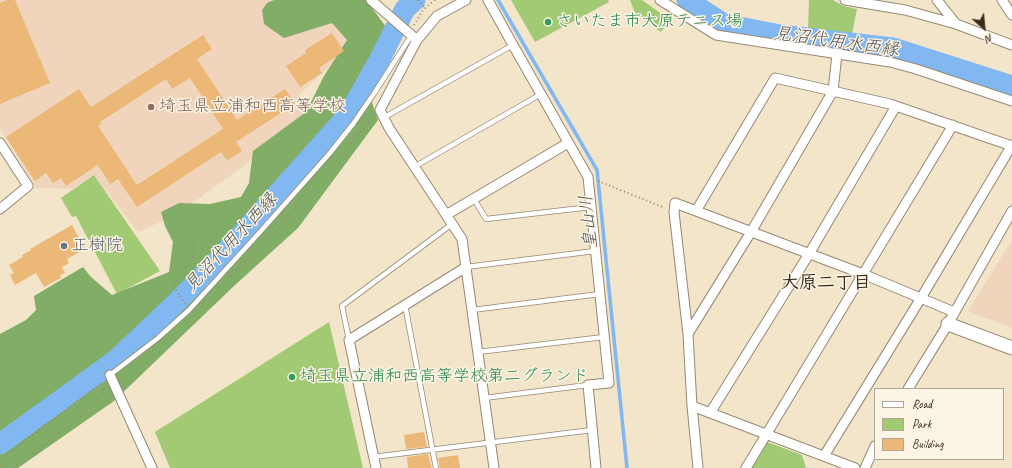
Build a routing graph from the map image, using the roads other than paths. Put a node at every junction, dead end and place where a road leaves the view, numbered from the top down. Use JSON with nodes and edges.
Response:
{"nodes":[{"id":1,"x":371,"y":0,"type":"edge"},
{"id":2,"x":466,"y":0,"type":"edge"},
{"id":3,"x":488,"y":0,"type":"edge"},
{"id":4,"x":660,"y":0,"type":"edge"},
{"id":5,"x":845,"y":0,"type":"edge"},
{"id":6,"x":937,"y":0,"type":"edge"},
{"id":7,"x":1002,"y":0,"type":"edge"},
{"id":8,"x":1012,"y":15,"type":"edge"},
{"id":9,"x":956,"y":24,"type":"junction"},
{"id":10,"x":412,"y":36,"type":"junction"},
{"id":11,"x":512,"y":45,"type":"junction"},
{"id":12,"x":1012,"y":45,"type":"edge"},
{"id":13,"x":837,"y":54,"type":"junction"},
{"id":14,"x":833,"y":91,"type":"junction"},
{"id":15,"x":540,"y":94,"type":"junction"},
{"id":16,"x":1012,"y":101,"type":"edge"},
{"id":17,"x":896,"y":106,"type":"junction"},
{"id":18,"x":383,"y":118,"type":"junction"},
{"id":19,"x":953,"y":125,"type":"junction"},
{"id":20,"x":0,"y":143,"type":"edge"},
{"id":21,"x":568,"y":143,"type":"junction"},
{"id":22,"x":1012,"y":145,"type":"edge"},
{"id":23,"x":414,"y":167,"type":"junction"},
{"id":24,"x":474,"y":199,"type":"junction"},
{"id":25,"x":591,"y":208,"type":"junction"},
{"id":26,"x":0,"y":209,"type":"edge"},
{"id":27,"x":696,"y":211,"type":"junction"},
{"id":28,"x":1012,"y":211,"type":"edge"},
{"id":29,"x":446,"y":215,"type":"junction"},
{"id":30,"x":452,"y":224,"type":"junction"},
{"id":31,"x":751,"y":232,"type":"junction"},
{"id":32,"x":595,"y":251,"type":"junction"},
{"id":33,"x":810,"y":254,"type":"junction"},
{"id":34,"x":466,"y":267,"type":"junction"},
{"id":35,"x":863,"y":274,"type":"junction"},
{"id":36,"x":600,"y":294,"type":"junction"},
{"id":37,"x":921,"y":298,"type":"junction"},
{"id":38,"x":405,"y":305,"type":"junction"},
{"id":39,"x":190,"y":310,"type":"junction"},
{"id":40,"x":472,"y":310,"type":"junction"},
{"id":41,"x":954,"y":312,"type":"junction"},
{"id":42,"x":193,"y":315,"type":"dead end"},
{"id":43,"x":948,"y":324,"type":"junction"},
{"id":44,"x":688,"y":334,"type":"junction"},
{"id":45,"x":604,"y":337,"type":"junction"},
{"id":46,"x":349,"y":340,"type":"junction"},
{"id":47,"x":1012,"y":348,"type":"edge"},
{"id":48,"x":478,"y":352,"type":"junction"},
{"id":49,"x":110,"y":375,"type":"joint"},
{"id":50,"x":588,"y":385,"type":"junction"},
{"id":51,"x":909,"y":388,"type":"edge"},
{"id":52,"x":484,"y":398,"type":"junction"},
{"id":53,"x":692,"y":406,"type":"junction"},
{"id":54,"x":710,"y":413,"type":"junction"},
{"id":55,"x":592,"y":430,"type":"junction"},
{"id":56,"x":766,"y":434,"type":"junction"},
{"id":57,"x":490,"y":443,"type":"junction"},
{"id":58,"x":874,"y":448,"type":"edge"},
{"id":59,"x":433,"y":450,"type":"junction"},
{"id":60,"x":824,"y":456,"type":"junction"},
{"id":61,"x":373,"y":457,"type":"junction"},
{"id":62,"x":152,"y":468,"type":"edge"},
{"id":63,"x":376,"y":468,"type":"edge"},
{"id":64,"x":436,"y":468,"type":"edge"},
{"id":65,"x":494,"y":468,"type":"edge"},
{"id":66,"x":596,"y":468,"type":"edge"},
{"id":67,"x":698,"y":468,"type":"edge"},
{"id":68,"x":746,"y":468,"type":"edge"},
{"id":69,"x":855,"y":468,"type":"edge"},
{"id":70,"x":865,"y":468,"type":"edge"}],
"edges":[{"from":1,"to":10,"type":"street"},
{"from":2,"to":10,"type":"street"},
{"from":3,"to":11,"type":"street"},
{"from":4,"to":13,"type":"street"},
{"from":5,"to":9,"type":"street"},
{"from":6,"to":9,"type":"street"},
{"from":7,"to":8,"type":"street"},
{"from":9,"to":12,"type":"street"},
{"from":10,"to":18,"type":"street"},
{"from":10,"to":39,"type":"lane"},
{"from":11,"to":15,"type":"street"},
{"from":11,"to":18,"type":"lane"},
{"from":13,"to":14,"type":"street"},
{"from":13,"to":16,"type":"street"},
{"from":14,"to":17,"type":"street"},
{"from":14,"to":27,"type":"street"},
{"from":14,"to":31,"type":"street"},
{"from":15,"to":21,"type":"street"},
{"from":15,"to":23,"type":"lane"},
{"from":17,"to":19,"type":"street"},
{"from":17,"to":33,"type":"street"},
{"from":18,"to":23,"type":"street"},
{"from":19,"to":22,"type":"street"},
{"from":19,"to":35,"type":"street"},
{"from":20,"to":26,"type":"street"},
{"from":21,"to":24,"type":"street"},
{"from":21,"to":25,"type":"street"},
{"from":22,"to":37,"type":"street"},
{"from":23,"to":29,"type":"street"},
{"from":24,"to":25,"type":"lane"},
{"from":24,"to":29,"type":"street"},
{"from":25,"to":32,"type":"street"},
{"from":27,"to":31,"type":"street"},
{"from":27,"to":44,"type":"street"},
{"from":28,"to":41,"type":"street"},
{"from":29,"to":30,"type":"street"},
{"from":30,"to":34,"type":"street"},
{"from":30,"to":46,"type":"lane"},
{"from":31,"to":33,"type":"street"},
{"from":31,"to":44,"type":"street"},
{"from":32,"to":34,"type":"lane"},
{"from":32,"to":36,"type":"street"},
{"from":33,"to":35,"type":"street"},
{"from":33,"to":54,"type":"street"},
{"from":34,"to":38,"type":"street"},
{"from":34,"to":40,"type":"street"},
{"from":35,"to":37,"type":"street"},
{"from":35,"to":56,"type":"street"},
{"from":36,"to":40,"type":"lane"},
{"from":36,"to":45,"type":"street"},
{"from":37,"to":41,"type":"street"},
{"from":37,"to":60,"type":"street"},
{"from":38,"to":46,"type":"street"},
{"from":38,"to":59,"type":"lane"},
{"from":39,"to":42,"type":"lane"},
{"from":39,"to":49,"type":"lane"},
{"from":40,"to":48,"type":"street"},
{"from":41,"to":43,"type":"street"},
{"from":43,"to":47,"type":"street"},
{"from":43,"to":51,"type":"street"},
{"from":44,"to":53,"type":"street"},
{"from":45,"to":48,"type":"lane"},
{"from":45,"to":50,"type":"street"},
{"from":46,"to":61,"type":"street"},
{"from":48,"to":52,"type":"street"},
{"from":49,"to":62,"type":"street"},
{"from":50,"to":52,"type":"lane"},
{"from":50,"to":55,"type":"street"},
{"from":52,"to":57,"type":"street"},
{"from":53,"to":54,"type":"street"},
{"from":53,"to":67,"type":"street"},
{"from":54,"to":56,"type":"street"},
{"from":55,"to":57,"type":"lane"},
{"from":55,"to":66,"type":"street"},
{"from":56,"to":60,"type":"street"},
{"from":56,"to":68,"type":"street"},
{"from":57,"to":59,"type":"lane"},
{"from":57,"to":65,"type":"street"},
{"from":58,"to":70,"type":"street"},
{"from":59,"to":61,"type":"lane"},
{"from":59,"to":64,"type":"lane"},
{"from":60,"to":69,"type":"street"},
{"from":61,"to":63,"type":"street"}]}
